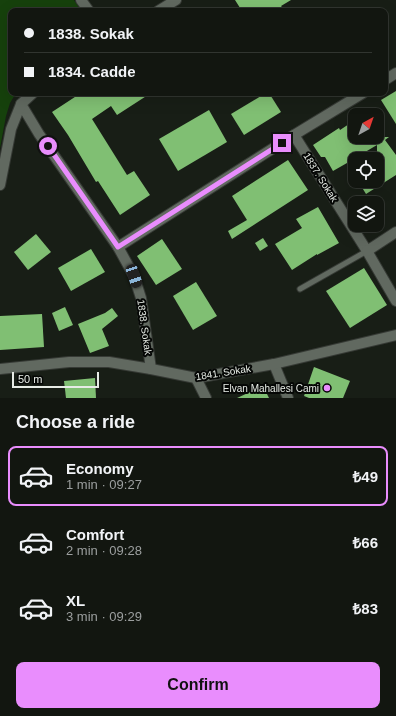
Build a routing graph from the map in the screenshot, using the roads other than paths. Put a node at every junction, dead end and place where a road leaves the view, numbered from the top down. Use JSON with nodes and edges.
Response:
{"nodes":[{"id":1,"x":176,"y":0,"type":"edge"},
{"id":2,"x":163,"y":8,"type":"edge"},
{"id":3,"x":30,"y":96,"type":"edge"},
{"id":4,"x":358,"y":96,"type":"edge"},
{"id":5,"x":21,"y":104,"type":"junction"},
{"id":6,"x":294,"y":135,"type":"junction"},
{"id":7,"x":0,"y":185,"type":"edge"},
{"id":8,"x":396,"y":232,"type":"edge"},
{"id":9,"x":118,"y":247,"type":"junction"},
{"id":10,"x":367,"y":251,"type":"junction"},
{"id":11,"x":300,"y":289,"type":"dead end"},
{"id":12,"x":396,"y":301,"type":"edge"},
{"id":13,"x":396,"y":335,"type":"edge"},
{"id":14,"x":274,"y":364,"type":"junction"},
{"id":15,"x":0,"y":369,"type":"edge"},
{"id":16,"x":151,"y":369,"type":"junction"},
{"id":17,"x":196,"y":378,"type":"junction"},
{"id":18,"x":206,"y":398,"type":"edge"},
{"id":19,"x":288,"y":398,"type":"edge"}],
"edges":[{"from":1,"to":2,"type":"street"},
{"from":3,"to":5,"type":"street"},
{"from":4,"to":6,"type":"street"},
{"from":5,"to":7,"type":"street"},
{"from":5,"to":9,"type":"street","name":"1838. Sokak"},
{"from":6,"to":9,"type":"street"},
{"from":6,"to":10,"type":"street","name":"1837. Sokak"},
{"from":8,"to":10,"type":"street"},
{"from":9,"to":16,"type":"street","name":"1838. Sokak"},
{"from":10,"to":11,"type":"lane"},
{"from":10,"to":12,"type":"street","name":"1837. Sokak"},
{"from":13,"to":14,"type":"street","name":"1841. Sokak"},
{"from":14,"to":17,"type":"street","name":"1841. Sokak"},
{"from":14,"to":19,"type":"street"},
{"from":15,"to":16,"type":"street","name":"1841. Sokak"},
{"from":16,"to":17,"type":"street","name":"1841. Sokak"},
{"from":17,"to":18,"type":"street"}]}
